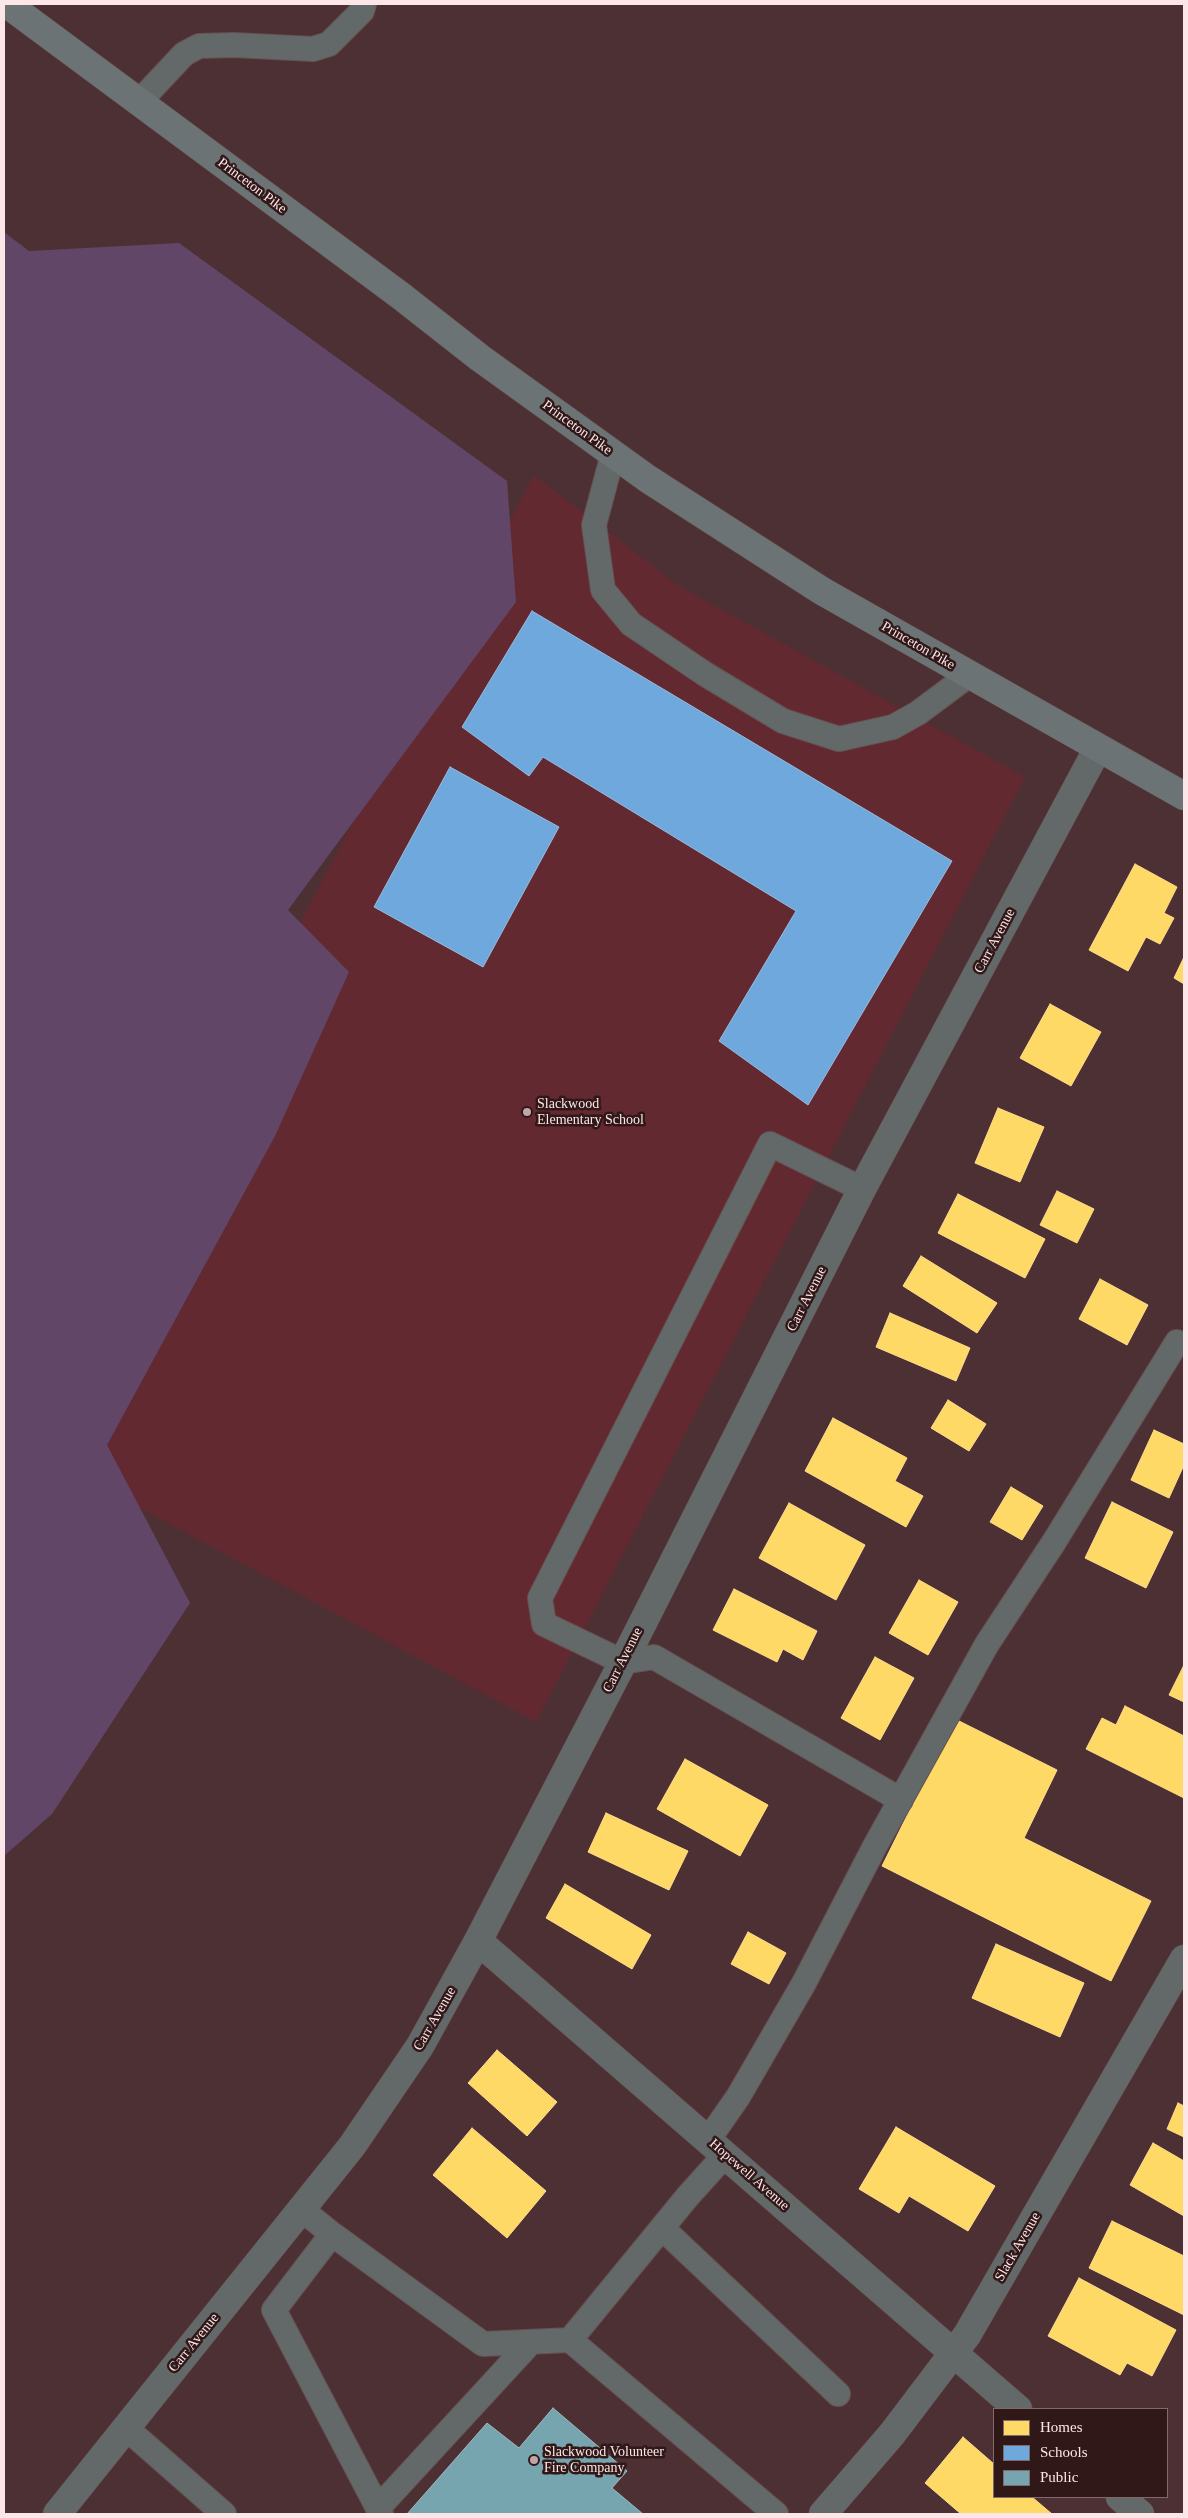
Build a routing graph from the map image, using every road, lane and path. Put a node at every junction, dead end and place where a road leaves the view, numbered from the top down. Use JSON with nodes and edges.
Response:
{"nodes":[{"id":1,"x":7,"y":4,"type":"edge"},
{"id":2,"x":364,"y":4,"type":"edge"},
{"id":3,"x":139,"y":102,"type":"junction"},
{"id":4,"x":613,"y":454,"type":"junction"},
{"id":5,"x":970,"y":675,"type":"junction"},
{"id":6,"x":1098,"y":748,"type":"junction"},
{"id":7,"x":1184,"y":796,"type":"edge"},
{"id":8,"x":862,"y":1189,"type":"junction"},
{"id":9,"x":1177,"y":1342,"type":"dead end"},
{"id":10,"x":623,"y":1662,"type":"junction"},
{"id":11,"x":901,"y":1800,"type":"junction"},
{"id":12,"x":478,"y":1941,"type":"junction"},
{"id":13,"x":1184,"y":1959,"type":"edge"},
{"id":14,"x":717,"y":2147,"type":"junction"},
{"id":15,"x":301,"y":2209,"type":"junction"},
{"id":16,"x":662,"y":2228,"type":"junction"},
{"id":17,"x":332,"y":2234,"type":"junction"},
{"id":18,"x":570,"y":2340,"type":"junction"},
{"id":19,"x":531,"y":2342,"type":"junction"},
{"id":20,"x":954,"y":2354,"type":"junction"},
{"id":21,"x":838,"y":2394,"type":"dead end"},
{"id":22,"x":1017,"y":2408,"type":"edge"},
{"id":23,"x":126,"y":2428,"type":"junction"},
{"id":24,"x":1121,"y":2498,"type":"edge"},
{"id":25,"x":379,"y":2511,"type":"edge"},
{"id":26,"x":57,"y":2514,"type":"edge"},
{"id":27,"x":224,"y":2514,"type":"edge"},
{"id":28,"x":776,"y":2514,"type":"edge"},
{"id":29,"x":823,"y":2514,"type":"edge"},
{"id":30,"x":1140,"y":2514,"type":"edge"}],
"edges":[{"from":1,"to":3,"type":"main road","name":"Princeton Pike"},
{"from":2,"to":3,"type":"lane"},
{"from":3,"to":4,"type":"main road","name":"Princeton Pike"},
{"from":4,"to":5,"type":"main road","name":"Princeton Pike"},
{"from":4,"to":5,"type":"lane"},
{"from":5,"to":6,"type":"main road","name":"Princeton Pike"},
{"from":6,"to":7,"type":"main road","name":"Princeton Pike"},
{"from":6,"to":8,"type":"street","name":"Carr Avenue"},
{"from":8,"to":10,"type":"street","name":"Carr Avenue"},
{"from":8,"to":10,"type":"lane"},
{"from":9,"to":11,"type":"lane"},
{"from":10,"to":11,"type":"lane"},
{"from":10,"to":12,"type":"street","name":"Carr Avenue"},
{"from":11,"to":14,"type":"lane"},
{"from":12,"to":14,"type":"street","name":"Hopewell Avenue"},
{"from":12,"to":15,"type":"street","name":"Carr Avenue"},
{"from":13,"to":20,"type":"street","name":"Slack Avenue"},
{"from":14,"to":16,"type":"lane"},
{"from":14,"to":20,"type":"street","name":"Hopewell Avenue"},
{"from":15,"to":17,"type":"lane"},
{"from":15,"to":23,"type":"street","name":"Carr Avenue"},
{"from":16,"to":18,"type":"lane"},
{"from":16,"to":21,"type":"lane"},
{"from":17,"to":19,"type":"lane"},
{"from":17,"to":25,"type":"lane"},
{"from":18,"to":19,"type":"lane"},
{"from":18,"to":28,"type":"lane"},
{"from":19,"to":25,"type":"lane"},
{"from":20,"to":22,"type":"street","name":"Hopewell Avenue"},
{"from":20,"to":29,"type":"street","name":"Slack Avenue"},
{"from":23,"to":26,"type":"street","name":"Carr Avenue"},
{"from":23,"to":27,"type":"lane"},
{"from":24,"to":30,"type":"street"}]}
